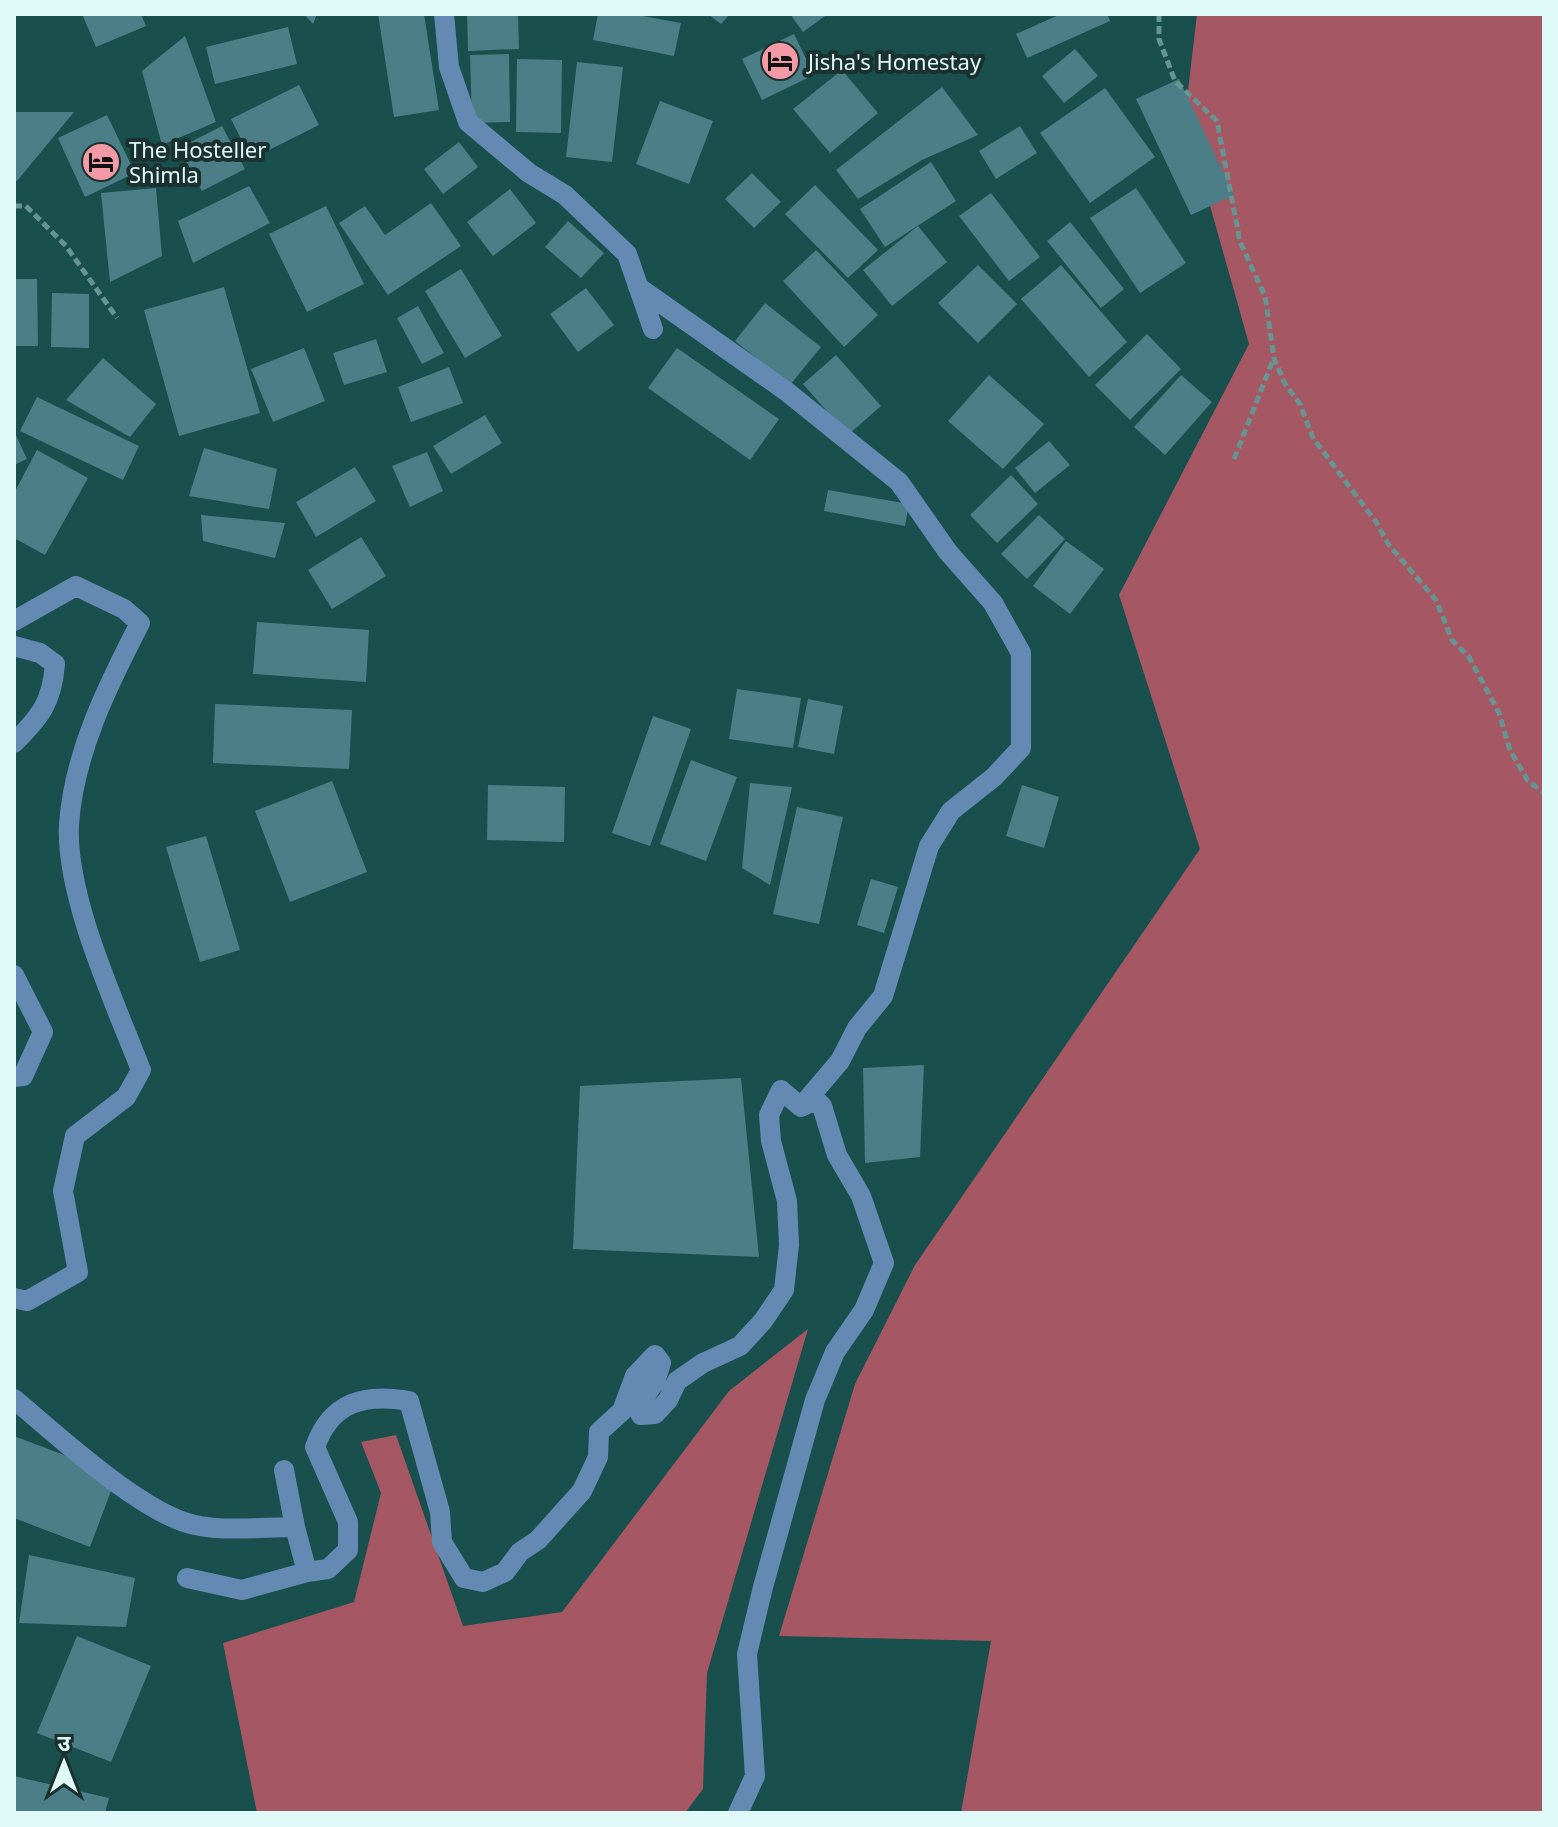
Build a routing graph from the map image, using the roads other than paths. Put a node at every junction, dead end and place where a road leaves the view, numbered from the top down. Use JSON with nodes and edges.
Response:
{"nodes":[{"id":1,"x":444,"y":14,"type":"edge"},
{"id":2,"x":638,"y":287,"type":"junction"},
{"id":3,"x":653,"y":329,"type":"dead end"},
{"id":4,"x":14,"y":621,"type":"edge"},
{"id":5,"x":14,"y":646,"type":"edge"},
{"id":6,"x":14,"y":743,"type":"edge"},
{"id":7,"x":14,"y":975,"type":"edge"},
{"id":8,"x":14,"y":1077,"type":"edge"},
{"id":9,"x":801,"y":1107,"type":"junction"},
{"id":10,"x":14,"y":1298,"type":"edge"},
{"id":11,"x":14,"y":1399,"type":"edge"},
{"id":12,"x":284,"y":1470,"type":"dead end"},
{"id":13,"x":295,"y":1527,"type":"junction"},
{"id":14,"x":307,"y":1572,"type":"junction"},
{"id":15,"x":187,"y":1578,"type":"dead end"},
{"id":16,"x":738,"y":1813,"type":"edge"}],
"edges":[{"from":1,"to":2,"type":"street"},
{"from":2,"to":3,"type":"street"},
{"from":2,"to":9,"type":"street"},
{"from":4,"to":10,"type":"street"},
{"from":5,"to":6,"type":"street"},
{"from":7,"to":8,"type":"street"},
{"from":9,"to":14,"type":"street"},
{"from":9,"to":16,"type":"street"},
{"from":11,"to":13,"type":"street"},
{"from":12,"to":13,"type":"street"},
{"from":13,"to":14,"type":"street"},
{"from":14,"to":15,"type":"street"}]}
